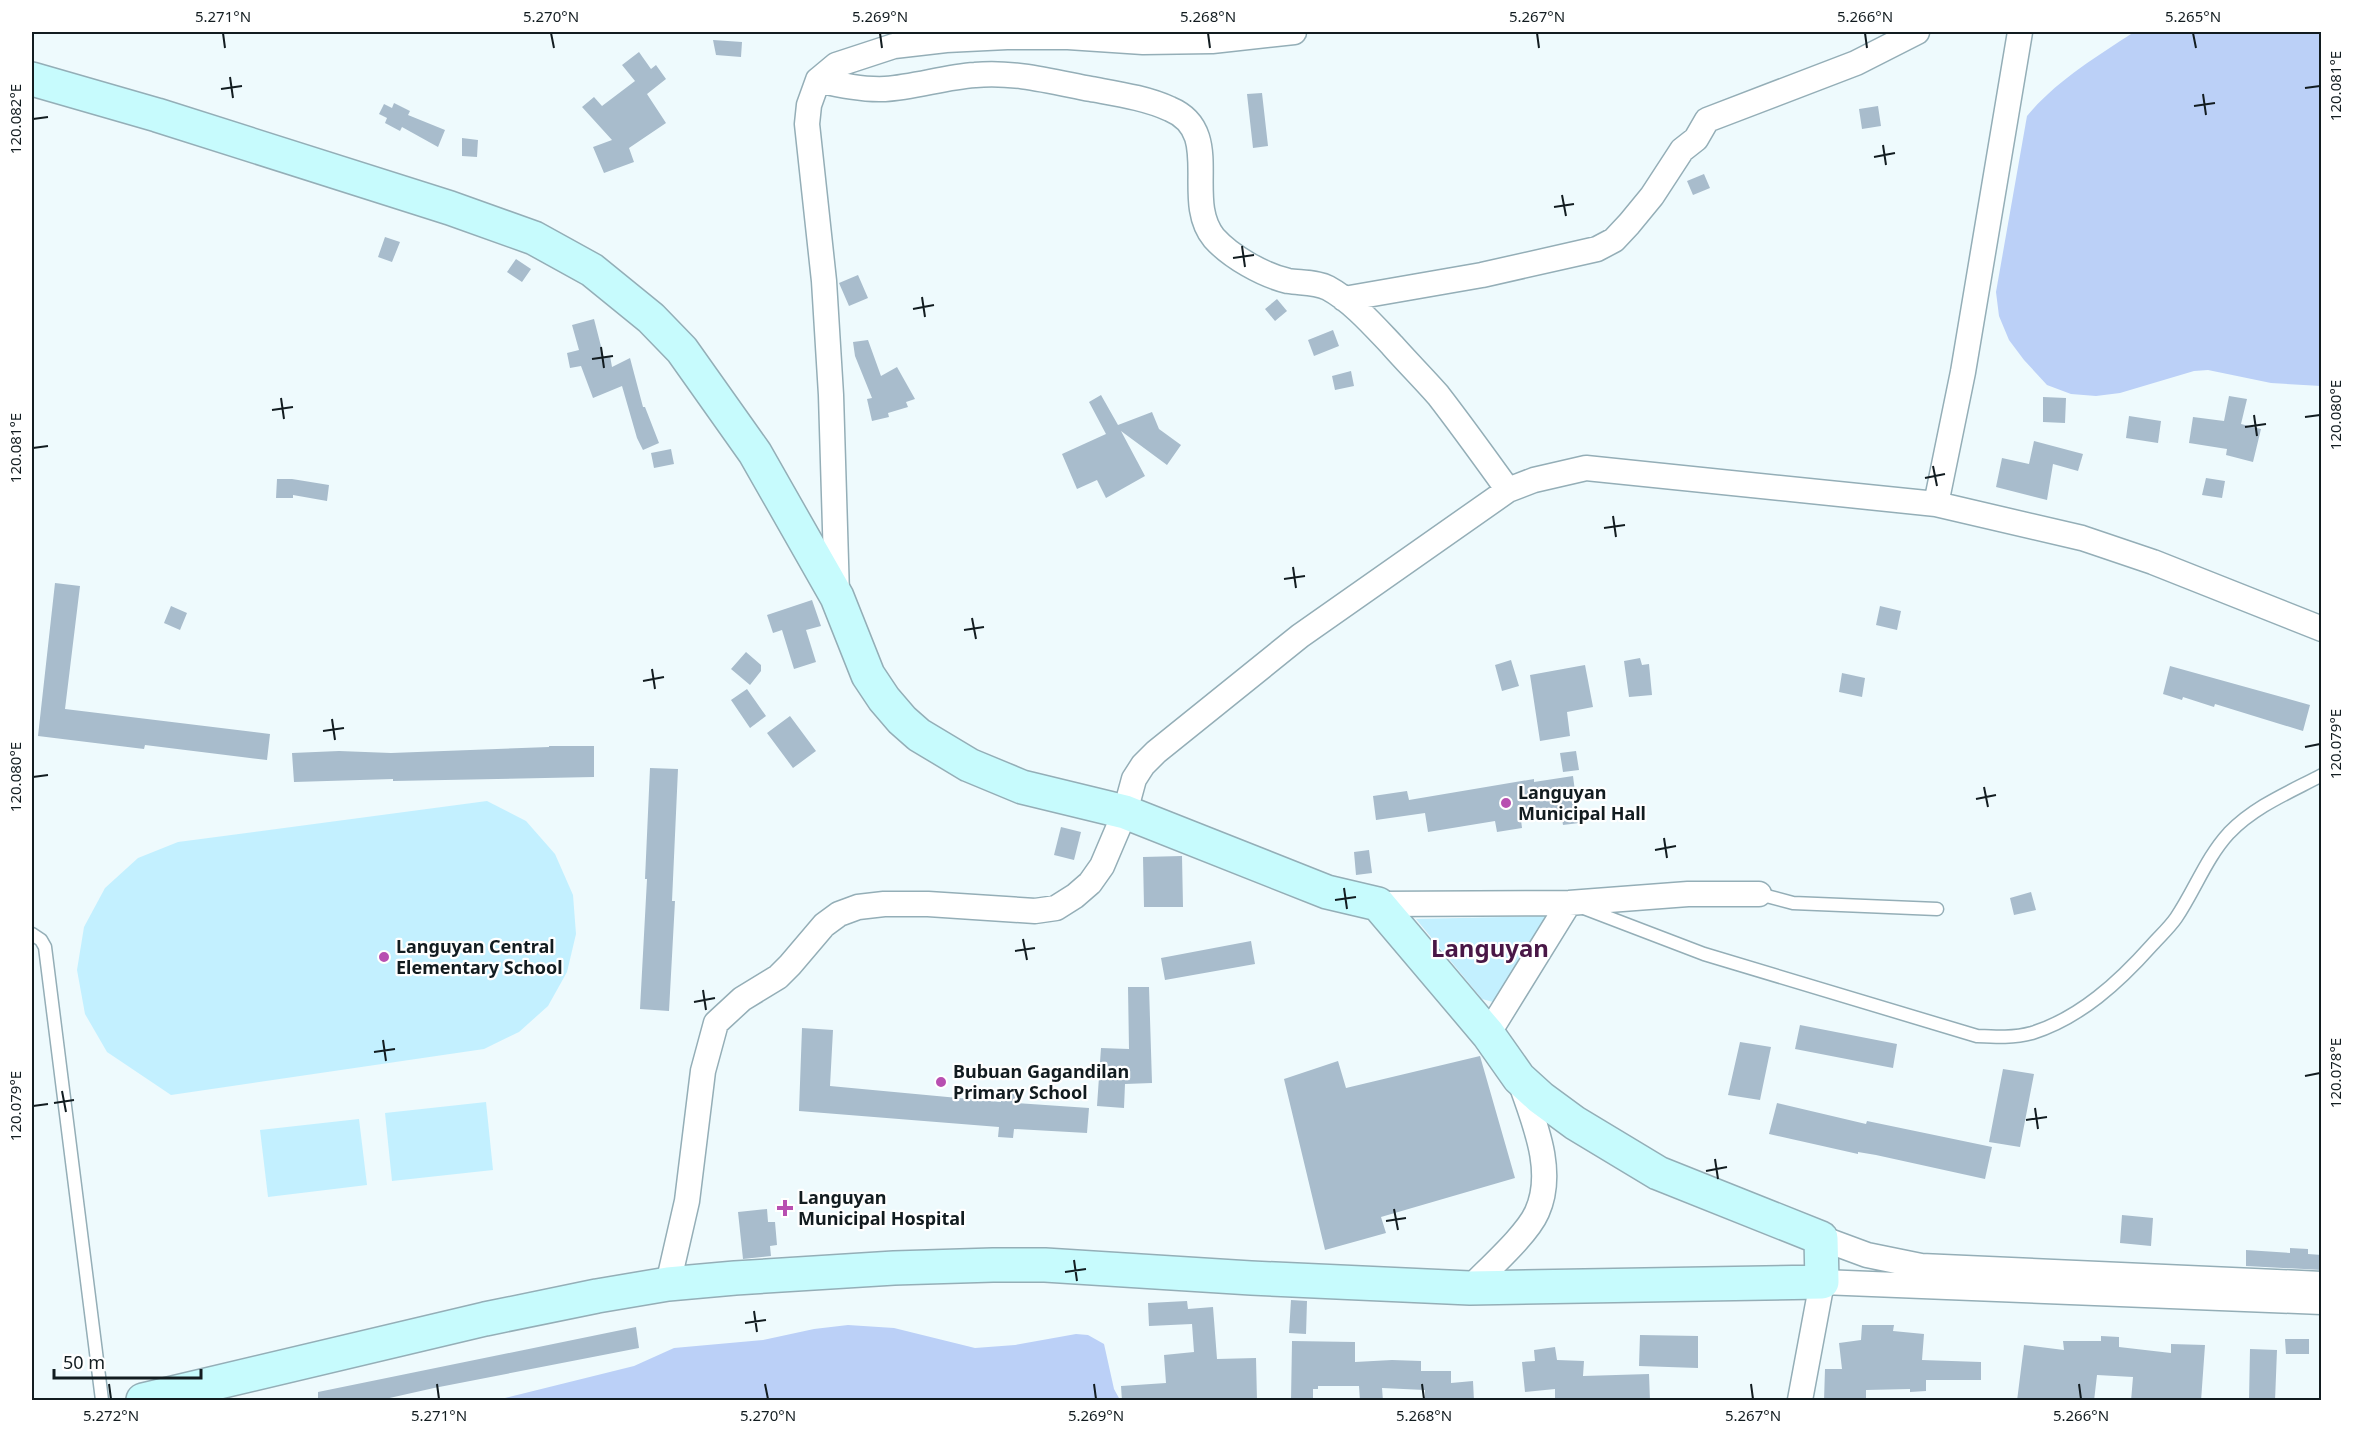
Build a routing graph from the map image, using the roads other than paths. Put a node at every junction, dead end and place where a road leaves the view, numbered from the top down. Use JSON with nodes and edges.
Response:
{"nodes":[{"id":1,"x":1294,"y":32,"type":"edge"},
{"id":2,"x":1917,"y":32,"type":"edge"},
{"id":3,"x":2020,"y":32,"type":"edge"},
{"id":4,"x":32,"y":79,"type":"edge"},
{"id":5,"x":818,"y":80,"type":"junction"},
{"id":6,"x":1344,"y":299,"type":"junction"},
{"id":7,"x":1508,"y":490,"type":"junction"},
{"id":8,"x":1936,"y":504,"type":"junction"},
{"id":9,"x":837,"y":597,"type":"junction"},
{"id":10,"x":2322,"y":628,"type":"edge"},
{"id":11,"x":2322,"y":775,"type":"edge"},
{"id":12,"x":1125,"y":812,"type":"junction"},
{"id":13,"x":1759,"y":894,"type":"joint"},
{"id":14,"x":1569,"y":903,"type":"junction"},
{"id":15,"x":1378,"y":904,"type":"junction"},
{"id":16,"x":1937,"y":909,"type":"dead end"},
{"id":17,"x":32,"y":934,"type":"edge"},
{"id":18,"x":1488,"y":1034,"type":"junction"},
{"id":19,"x":1519,"y":1078,"type":"junction"},
{"id":20,"x":1821,"y":1238,"type":"junction"},
{"id":21,"x":1921,"y":1276,"type":"junction"},
{"id":22,"x":1822,"y":1282,"type":"junction"},
{"id":23,"x":668,"y":1284,"type":"junction"},
{"id":24,"x":2322,"y":1284,"type":"edge"},
{"id":25,"x":1470,"y":1288,"type":"junction"},
{"id":26,"x":2322,"y":1302,"type":"edge"},
{"id":27,"x":102,"y":1401,"type":"edge"},
{"id":28,"x":143,"y":1401,"type":"edge"},
{"id":29,"x":1800,"y":1401,"type":"edge"}],
"edges":[{"from":1,"to":5,"type":"street"},
{"from":2,"to":6,"type":"street"},
{"from":3,"to":8,"type":"street"},
{"from":4,"to":9,"type":"street"},
{"from":5,"to":6,"type":"street"},
{"from":5,"to":9,"type":"street"},
{"from":6,"to":7,"type":"street"},
{"from":7,"to":8,"type":"street"},
{"from":7,"to":12,"type":"street"},
{"from":8,"to":10,"type":"street"},
{"from":9,"to":12,"type":"street"},
{"from":11,"to":14,"type":"lane"},
{"from":12,"to":15,"type":"street"},
{"from":12,"to":23,"type":"street"},
{"from":13,"to":14,"type":"street"},
{"from":13,"to":16,"type":"lane"},
{"from":14,"to":15,"type":"street"},
{"from":14,"to":18,"type":"street"},
{"from":15,"to":18,"type":"street"},
{"from":17,"to":27,"type":"lane"},
{"from":18,"to":19,"type":"street"},
{"from":19,"to":20,"type":"street"},
{"from":19,"to":25,"type":"street"},
{"from":20,"to":21,"type":"street"},
{"from":20,"to":22,"type":"street"},
{"from":21,"to":22,"type":"street"},
{"from":21,"to":24,"type":"street"},
{"from":21,"to":26,"type":"street"},
{"from":22,"to":25,"type":"street"},
{"from":22,"to":29,"type":"street"},
{"from":23,"to":25,"type":"street"},
{"from":23,"to":28,"type":"street"}]}
